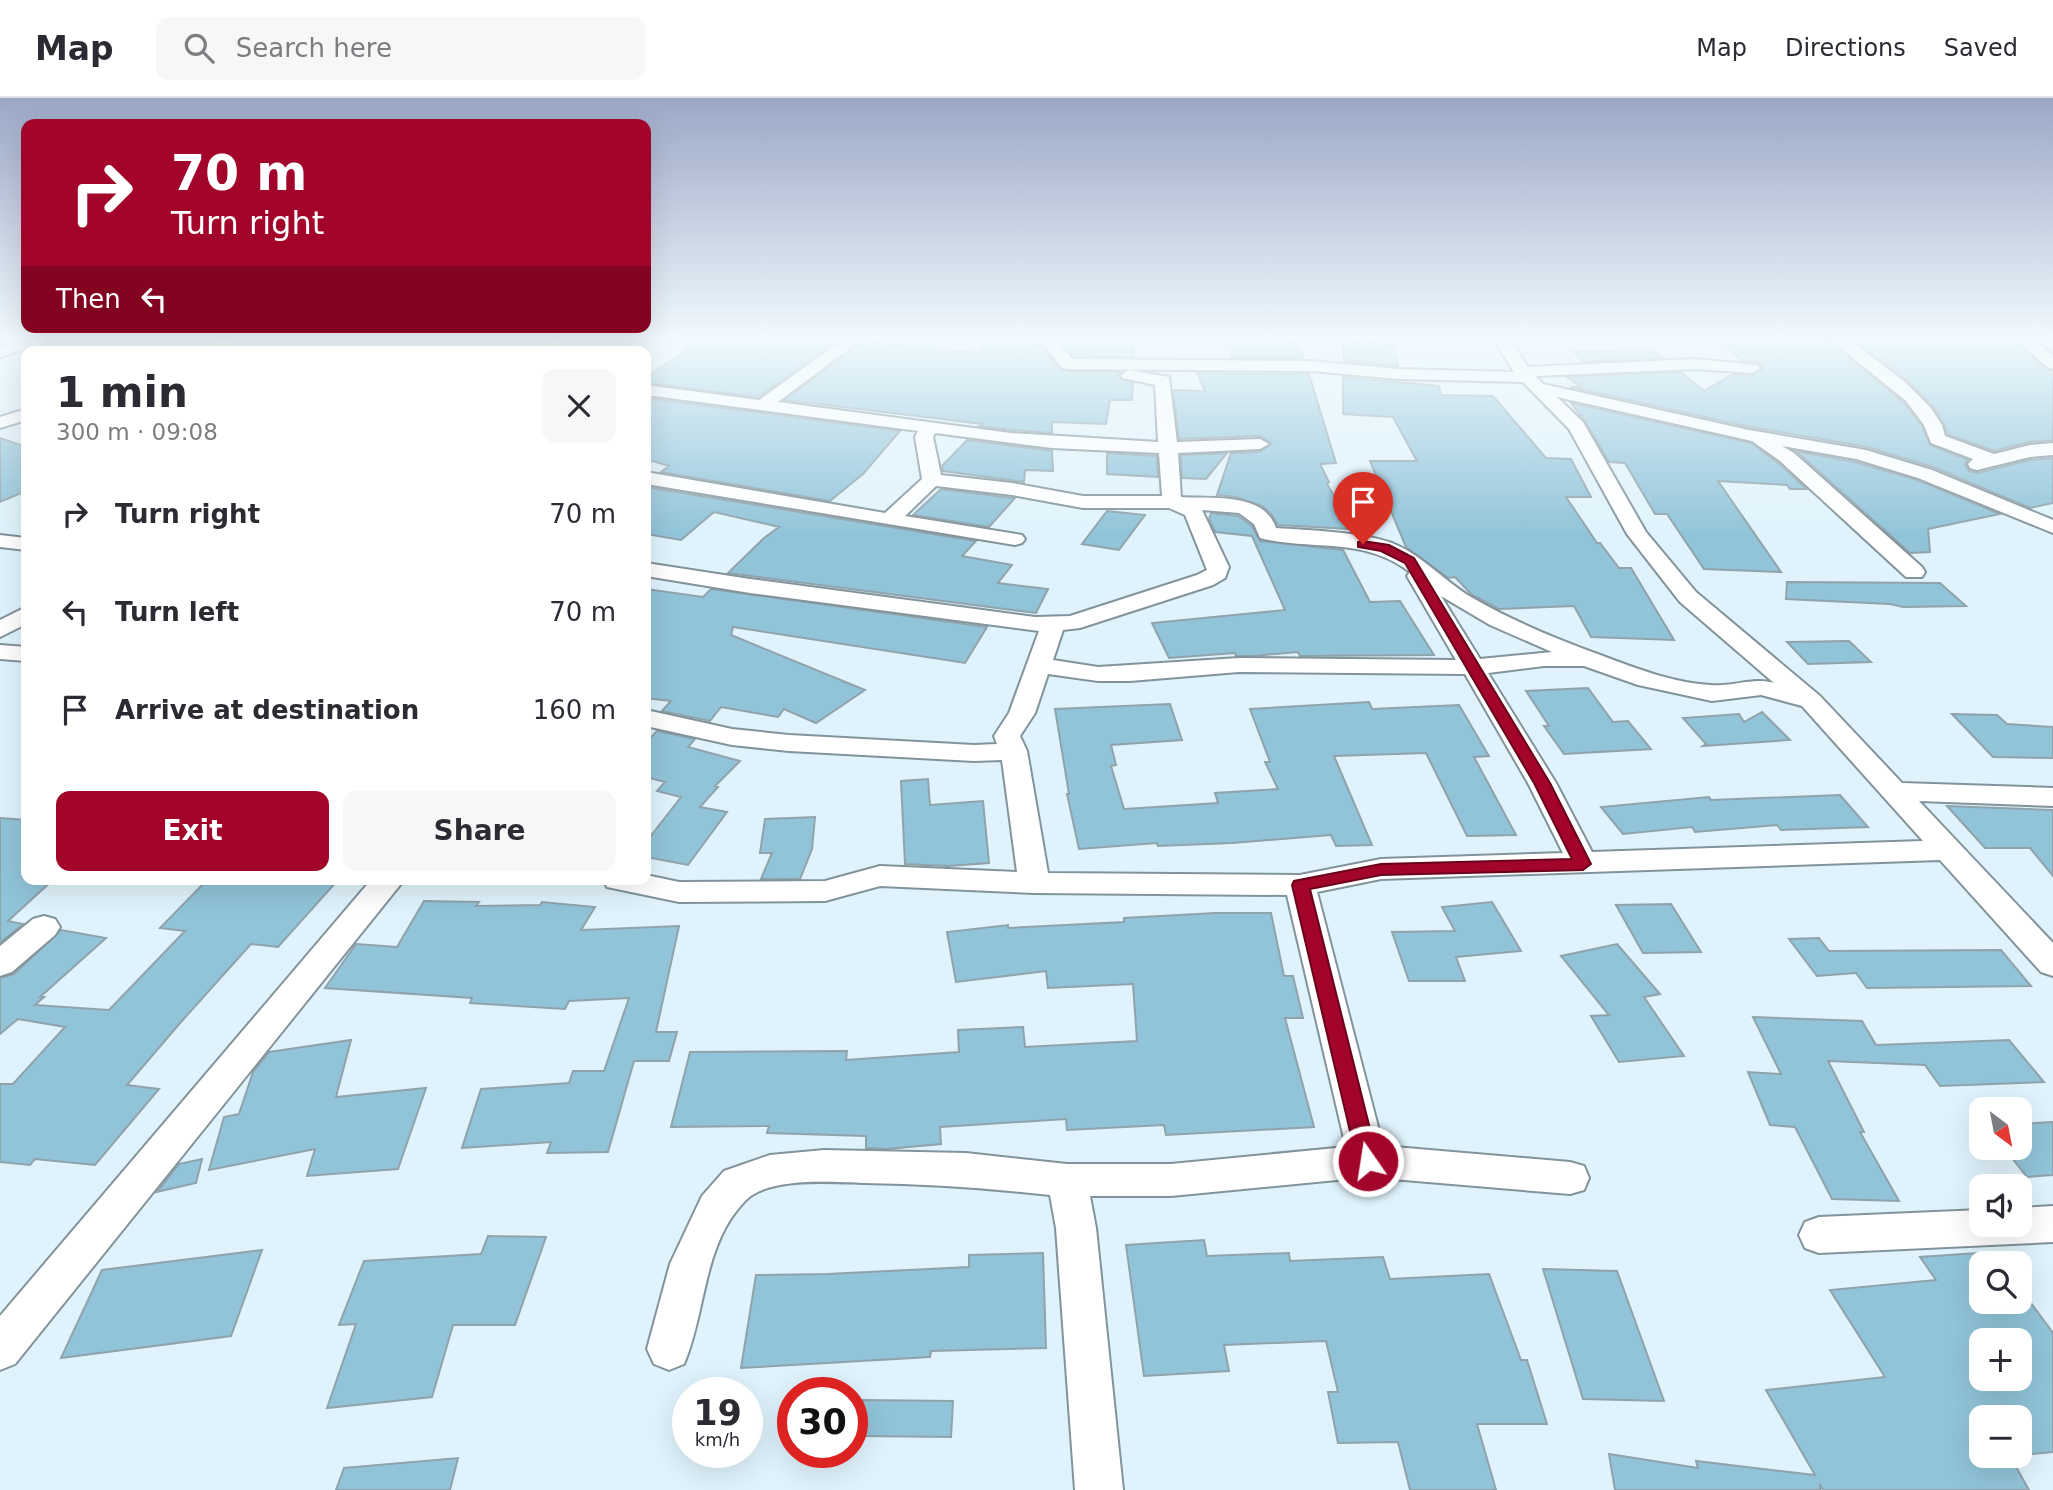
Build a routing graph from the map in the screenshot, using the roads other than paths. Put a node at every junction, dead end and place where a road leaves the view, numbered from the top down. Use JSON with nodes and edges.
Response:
{"nodes":[{"id":1,"x":771,"y":405,"type":"edge"},
{"id":2,"x":1165,"y":405,"type":"edge"},
{"id":3,"x":1556,"y":405,"type":"edge"},
{"id":4,"x":1631,"y":405,"type":"edge"},
{"id":5,"x":1918,"y":405,"type":"edge"},
{"id":6,"x":21,"y":416,"type":"edge"},
{"id":7,"x":1,"y":423,"type":"edge"},
{"id":8,"x":929,"y":427,"type":"junction"},
{"id":9,"x":21,"y":429,"type":"edge"},
{"id":10,"x":1749,"y":435,"type":"junction"},
{"id":11,"x":1260,"y":444,"type":"dead end"},
{"id":12,"x":1168,"y":446,"type":"junction"},
{"id":13,"x":2053,"y":449,"type":"edge"},
{"id":14,"x":1994,"y":460,"type":"junction"},
{"id":15,"x":1925,"y":474,"type":"junction"},
{"id":16,"x":651,"y":479,"type":"edge"},
{"id":17,"x":932,"y":480,"type":"junction"},
{"id":18,"x":1172,"y":502,"type":"junction"},
{"id":19,"x":889,"y":520,"type":"junction"},
{"id":20,"x":2053,"y":527,"type":"edge"},
{"id":21,"x":1014,"y":539,"type":"dead end"},
{"id":22,"x":0,"y":541,"type":"edge"},
{"id":23,"x":21,"y":543,"type":"edge"},
{"id":24,"x":1409,"y":561,"type":"junction"},
{"id":25,"x":651,"y":570,"type":"edge"},
{"id":26,"x":1914,"y":572,"type":"dead end"},
{"id":27,"x":21,"y":617,"type":"edge"},
{"id":28,"x":1054,"y":622,"type":"junction"},
{"id":29,"x":0,"y":630,"type":"edge"},
{"id":30,"x":0,"y":652,"type":"edge"},
{"id":31,"x":21,"y":654,"type":"edge"},
{"id":32,"x":1591,"y":660,"type":"junction"},
{"id":33,"x":1039,"y":665,"type":"junction"},
{"id":34,"x":1473,"y":667,"type":"junction"},
{"id":35,"x":1811,"y":701,"type":"junction"},
{"id":36,"x":651,"y":719,"type":"edge"},
{"id":37,"x":1014,"y":751,"type":"junction"},
{"id":38,"x":1894,"y":791,"type":"junction"},
{"id":39,"x":2053,"y":797,"type":"edge"},
{"id":40,"x":1948,"y":850,"type":"junction"},
{"id":41,"x":1583,"y":864,"type":"junction"},
{"id":42,"x":1034,"y":883,"type":"junction"},
{"id":43,"x":384,"y":885,"type":"edge"},
{"id":44,"x":643,"y":885,"type":"edge"},
{"id":45,"x":1300,"y":885,"type":"junction"},
{"id":46,"x":44,"y":927,"type":"dead end"},
{"id":47,"x":0,"y":964,"type":"edge"},
{"id":48,"x":2053,"y":964,"type":"edge"},
{"id":49,"x":1368,"y":1161,"type":"junction"},
{"id":50,"x":1570,"y":1178,"type":"dead end"},
{"id":51,"x":1067,"y":1180,"type":"junction"},
{"id":52,"x":2053,"y":1224,"type":"edge"},
{"id":53,"x":1819,"y":1235,"type":"dead end"},
{"id":54,"x":0,"y":1349,"type":"edge"},
{"id":55,"x":668,"y":1349,"type":"dead end"},
{"id":56,"x":1100,"y":1490,"type":"edge"}],
"edges":[{"from":1,"to":8,"type":"street"},
{"from":2,"to":12,"type":"street"},
{"from":3,"to":35,"type":"street"},
{"from":4,"to":10,"type":"street"},
{"from":5,"to":14,"type":"street"},
{"from":6,"to":7,"type":"street"},
{"from":7,"to":9,"type":"street"},
{"from":8,"to":12,"type":"street"},
{"from":8,"to":17,"type":"street"},
{"from":10,"to":15,"type":"street"},
{"from":10,"to":26,"type":"street"},
{"from":11,"to":12,"type":"street"},
{"from":12,"to":18,"type":"street"},
{"from":13,"to":14,"type":"street"},
{"from":14,"to":15,"type":"street"},
{"from":15,"to":20,"type":"street"},
{"from":16,"to":19,"type":"street"},
{"from":17,"to":18,"type":"street"},
{"from":17,"to":19,"type":"street"},
{"from":18,"to":24,"type":"street"},
{"from":18,"to":28,"type":"street"},
{"from":19,"to":21,"type":"street"},
{"from":22,"to":23,"type":"street"},
{"from":24,"to":32,"type":"street"},
{"from":24,"to":34,"type":"street"},
{"from":25,"to":28,"type":"street"},
{"from":27,"to":29,"type":"street"},
{"from":28,"to":33,"type":"street"},
{"from":30,"to":31,"type":"street"},
{"from":32,"to":34,"type":"street"},
{"from":32,"to":35,"type":"street"},
{"from":33,"to":34,"type":"street"},
{"from":33,"to":37,"type":"street"},
{"from":34,"to":41,"type":"street"},
{"from":35,"to":38,"type":"street"},
{"from":36,"to":37,"type":"street"},
{"from":37,"to":42,"type":"street"},
{"from":38,"to":39,"type":"street"},
{"from":38,"to":40,"type":"street"},
{"from":40,"to":41,"type":"street"},
{"from":40,"to":48,"type":"street"},
{"from":41,"to":45,"type":"street"},
{"from":42,"to":44,"type":"street"},
{"from":42,"to":45,"type":"street"},
{"from":43,"to":54,"type":"street"},
{"from":45,"to":49,"type":"street"},
{"from":46,"to":47,"type":"street"},
{"from":49,"to":50,"type":"street"},
{"from":49,"to":51,"type":"street"},
{"from":51,"to":55,"type":"street"},
{"from":51,"to":56,"type":"street"},
{"from":52,"to":53,"type":"street"}]}
